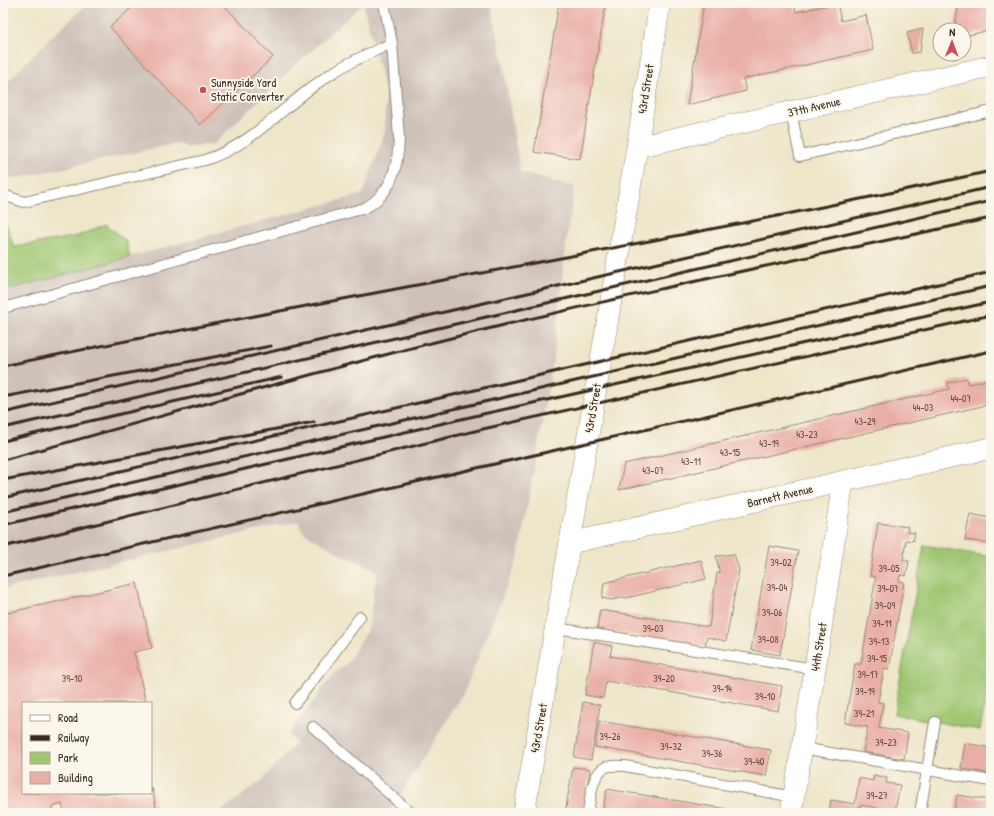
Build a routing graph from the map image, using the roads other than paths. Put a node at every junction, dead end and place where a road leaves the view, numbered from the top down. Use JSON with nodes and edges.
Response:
{"nodes":[{"id":1,"x":384,"y":3,"type":"edge"},
{"id":2,"x":660,"y":3,"type":"edge"},
{"id":3,"x":392,"y":44,"type":"junction"},
{"id":4,"x":991,"y":66,"type":"edge"},
{"id":5,"x":991,"y":111,"type":"edge"},
{"id":6,"x":791,"y":112,"type":"junction"},
{"id":7,"x":637,"y":147,"type":"junction"},
{"id":8,"x":3,"y":195,"type":"edge"},
{"id":9,"x":3,"y":308,"type":"edge"},
{"id":10,"x":991,"y":448,"type":"edge"},
{"id":11,"x":844,"y":481,"type":"junction"},
{"id":12,"x":570,"y":543,"type":"junction"},
{"id":13,"x":360,"y":617,"type":"dead end"},
{"id":14,"x":556,"y":628,"type":"junction"},
{"id":15,"x":816,"y":669,"type":"junction"},
{"id":16,"x":295,"y":703,"type":"dead end"},
{"id":17,"x":935,"y":722,"type":"dead end"},
{"id":18,"x":313,"y":727,"type":"dead end"},
{"id":19,"x":802,"y":748,"type":"junction"},
{"id":20,"x":927,"y":770,"type":"junction"},
{"id":21,"x":991,"y":781,"type":"edge"},
{"id":22,"x":792,"y":805,"type":"edge"},
{"id":23,"x":411,"y":813,"type":"edge"},
{"id":24,"x":524,"y":813,"type":"edge"},
{"id":25,"x":588,"y":813,"type":"edge"},
{"id":26,"x":920,"y":813,"type":"edge"}],
"edges":[{"from":1,"to":3,"type":"lane"},
{"from":2,"to":7,"type":"street","name":"43rd Street"},
{"from":3,"to":8,"type":"lane"},
{"from":3,"to":9,"type":"lane"},
{"from":4,"to":6,"type":"street","name":"37th Avenue"},
{"from":5,"to":6,"type":"lane"},
{"from":6,"to":7,"type":"street","name":"37th Avenue"},
{"from":7,"to":12,"type":"street","name":"43rd Street"},
{"from":10,"to":11,"type":"street","name":"Barnett Avenue"},
{"from":11,"to":12,"type":"street","name":"Barnett Avenue"},
{"from":11,"to":15,"type":"street","name":"44th Street"},
{"from":12,"to":14,"type":"street","name":"43rd Street"},
{"from":13,"to":16,"type":"lane"},
{"from":14,"to":15,"type":"lane"},
{"from":14,"to":24,"type":"street","name":"43rd Street"},
{"from":15,"to":19,"type":"street","name":"44th Street"},
{"from":17,"to":20,"type":"lane"},
{"from":18,"to":23,"type":"lane"},
{"from":19,"to":20,"type":"lane"},
{"from":19,"to":22,"type":"street","name":"44th Street"},
{"from":20,"to":21,"type":"lane"},
{"from":20,"to":26,"type":"lane"},
{"from":22,"to":25,"type":"lane"}]}
